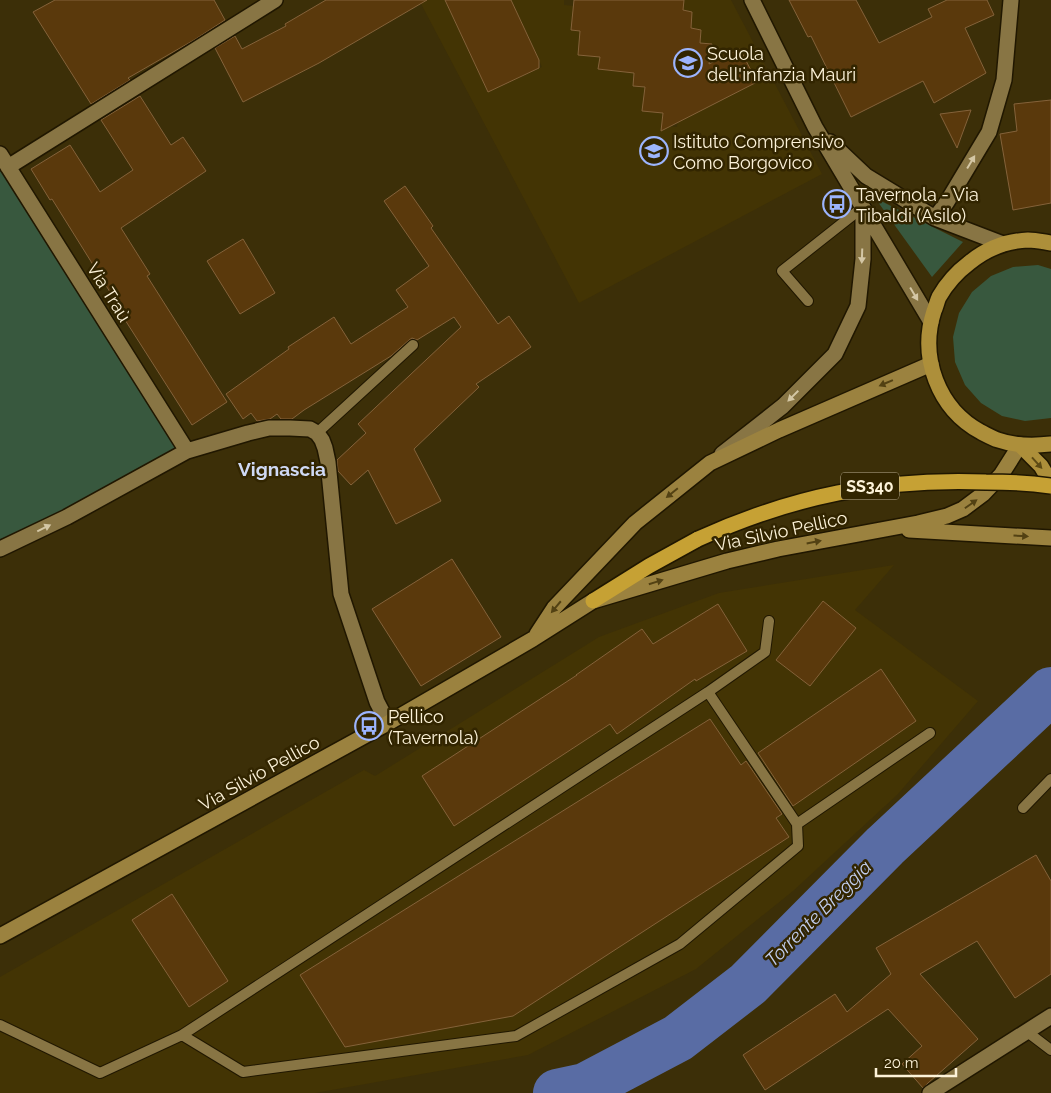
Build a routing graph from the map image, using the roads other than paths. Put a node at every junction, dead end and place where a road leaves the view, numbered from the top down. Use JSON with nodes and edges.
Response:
{"nodes":[{"id":1,"x":275,"y":0,"type":"edge"},
{"id":2,"x":752,"y":0,"type":"edge"},
{"id":3,"x":1011,"y":0,"type":"edge"},
{"id":4,"x":815,"y":128,"type":"junction"},
{"id":5,"x":0,"y":154,"type":"edge"},
{"id":6,"x":8,"y":167,"type":"junction"},
{"id":7,"x":863,"y":207,"type":"junction"},
{"id":8,"x":935,"y":218,"type":"junction"},
{"id":9,"x":1051,"y":243,"type":"edge"},
{"id":10,"x":1003,"y":244,"type":"junction"},
{"id":11,"x":808,"y":301,"type":"dead end"},
{"id":12,"x":931,"y":322,"type":"junction"},
{"id":13,"x":413,"y":345,"type":"dead end"},
{"id":14,"x":931,"y":364,"type":"junction"},
{"id":15,"x":317,"y":433,"type":"junction"},
{"id":16,"x":1051,"y":444,"type":"edge"},
{"id":17,"x":1020,"y":445,"type":"junction"},
{"id":18,"x":186,"y":451,"type":"junction"},
{"id":19,"x":710,"y":463,"type":"junction"},
{"id":20,"x":1051,"y":485,"type":"edge"},
{"id":21,"x":885,"y":529,"type":"junction"},
{"id":22,"x":1051,"y":538,"type":"edge"},
{"id":23,"x":0,"y":549,"type":"edge"},
{"id":24,"x":593,"y":601,"type":"junction"},
{"id":25,"x":769,"y":621,"type":"dead end"},
{"id":26,"x":533,"y":639,"type":"junction"},
{"id":27,"x":708,"y":692,"type":"junction"},
{"id":28,"x":388,"y":723,"type":"junction"},
{"id":29,"x":930,"y":733,"type":"dead end"},
{"id":30,"x":1051,"y":779,"type":"edge"},
{"id":31,"x":1023,"y":808,"type":"dead end"},
{"id":32,"x":797,"y":824,"type":"junction"},
{"id":33,"x":0,"y":936,"type":"edge"},
{"id":34,"x":1051,"y":1016,"type":"edge"},
{"id":35,"x":0,"y":1025,"type":"edge"},
{"id":36,"x":1026,"y":1031,"type":"junction"},
{"id":37,"x":182,"y":1035,"type":"junction"},
{"id":38,"x":1051,"y":1050,"type":"edge"},
{"id":39,"x":930,"y":1093,"type":"edge"}],
"edges":[{"from":1,"to":6,"type":"street"},
{"from":2,"to":4,"type":"street"},
{"from":8,"to":3,"type":"street","one_way":true},
{"from":4,"to":7,"type":"street"},
{"from":4,"to":8,"type":"street"},
{"from":5,"to":6,"type":"street","name":"Via Traù"},
{"from":6,"to":18,"type":"street","name":"Via Traù"},
{"from":7,"to":11,"type":"lane"},
{"from":7,"to":12,"type":"street","one_way":true},
{"from":7,"to":19,"type":"street","one_way":true},
{"from":8,"to":10,"type":"street"},
{"from":9,"to":10,"type":"main road"},
{"from":10,"to":12,"type":"main road"},
{"from":12,"to":14,"type":"main road"},
{"from":13,"to":15,"type":"lane"},
{"from":14,"to":17,"type":"main road"},
{"from":14,"to":19,"type":"main road","name":"Via Silvio Pellico","one_way":true},
{"from":15,"to":18,"type":"street"},
{"from":15,"to":28,"type":"street"},
{"from":16,"to":17,"type":"main road"},
{"from":17,"to":20,"type":"main road","one_way":true},
{"from":21,"to":17,"type":"main road","name":"Via Silvio Pellico","one_way":true},
{"from":23,"to":18,"type":"street","one_way":true},
{"from":19,"to":26,"type":"main road","name":"Via Silvio Pellico","one_way":true},
{"from":20,"to":24,"type":"highway","number":"SS340","bridge":true},
{"from":21,"to":22,"type":"main road","one_way":true},
{"from":24,"to":21,"type":"main road","name":"Via Silvio Pellico","one_way":true},
{"from":24,"to":26,"type":"main road","name":"Via Silvio Pellico"},
{"from":25,"to":27,"type":"lane"},
{"from":26,"to":28,"type":"main road","name":"Via Silvio Pellico"},
{"from":27,"to":32,"type":"lane"},
{"from":27,"to":37,"type":"lane"},
{"from":28,"to":33,"type":"main road","name":"Via Silvio Pellico"},
{"from":29,"to":32,"type":"lane"},
{"from":30,"to":31,"type":"lane"},
{"from":32,"to":37,"type":"lane"},
{"from":34,"to":36,"type":"street"},
{"from":35,"to":37,"type":"lane"},
{"from":36,"to":38,"type":"lane"},
{"from":36,"to":39,"type":"street"}]}
